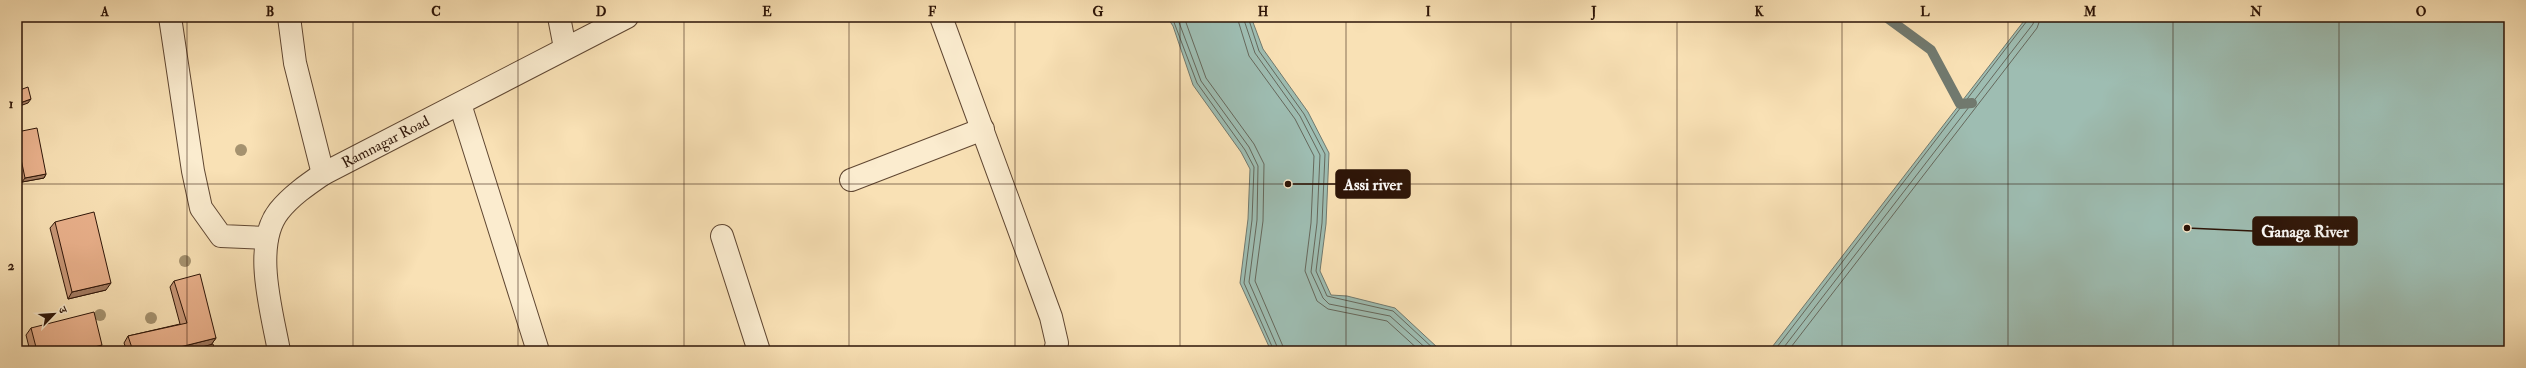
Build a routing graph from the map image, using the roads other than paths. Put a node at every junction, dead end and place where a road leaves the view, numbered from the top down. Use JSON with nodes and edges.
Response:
{"nodes":[{"id":1,"x":170,"y":17,"type":"edge"},
{"id":2,"x":289,"y":17,"type":"edge"},
{"id":3,"x":559,"y":17,"type":"edge"},
{"id":4,"x":627,"y":17,"type":"edge"},
{"id":5,"x":941,"y":17,"type":"edge"},
{"id":6,"x":565,"y":48,"type":"junction"},
{"id":7,"x":460,"y":104,"type":"junction"},
{"id":8,"x":982,"y":130,"type":"junction"},
{"id":9,"x":323,"y":174,"type":"junction"},
{"id":10,"x":851,"y":180,"type":"dead end"},
{"id":11,"x":722,"y":236,"type":"dead end"},
{"id":12,"x":267,"y":238,"type":"junction"},
{"id":13,"x":279,"y":351,"type":"edge"},
{"id":14,"x":538,"y":351,"type":"edge"},
{"id":15,"x":759,"y":351,"type":"edge"},
{"id":16,"x":1055,"y":351,"type":"edge"}],
"edges":[{"from":1,"to":12,"type":"street"},
{"from":2,"to":9,"type":"street"},
{"from":3,"to":6,"type":"street"},
{"from":4,"to":6,"type":"street","name":"Ramnagar Road"},
{"from":5,"to":8,"type":"street"},
{"from":6,"to":7,"type":"street","name":"Ramnagar Road"},
{"from":7,"to":9,"type":"street","name":"Ramnagar Road"},
{"from":7,"to":14,"type":"street"},
{"from":8,"to":10,"type":"street"},
{"from":8,"to":16,"type":"street"},
{"from":9,"to":12,"type":"street","name":"Ramnagar Road"},
{"from":11,"to":15,"type":"street"},
{"from":12,"to":13,"type":"street","name":"Ramnagar Road"}]}
